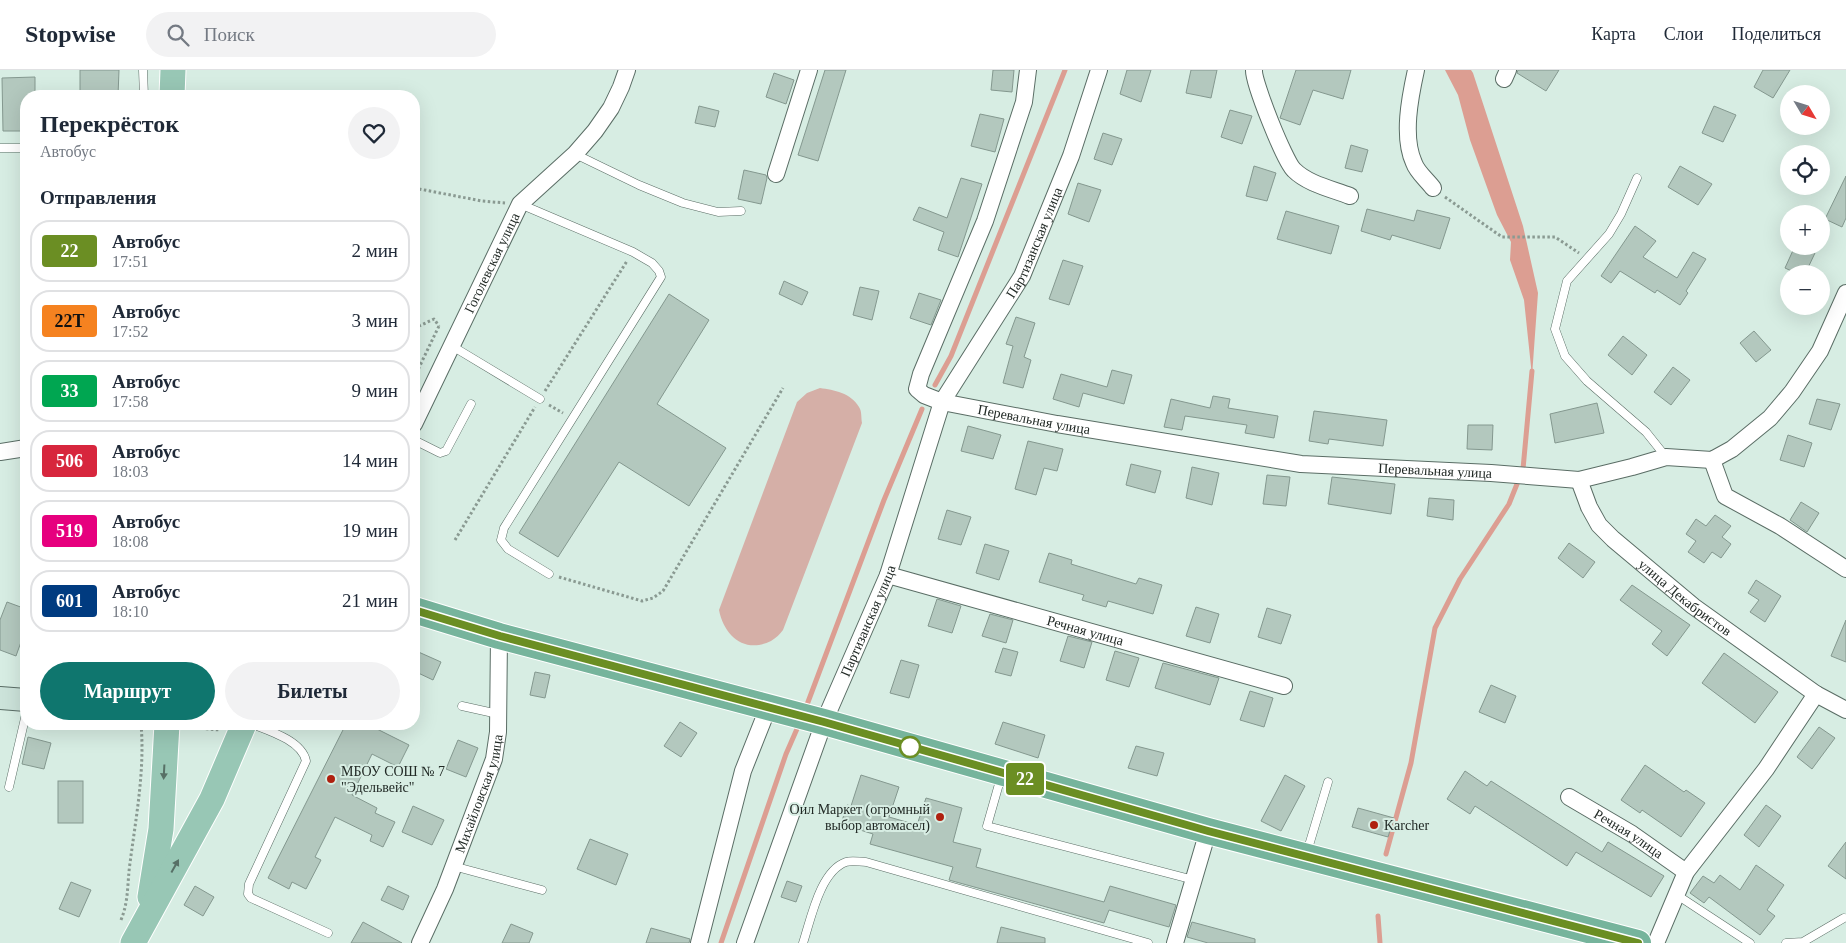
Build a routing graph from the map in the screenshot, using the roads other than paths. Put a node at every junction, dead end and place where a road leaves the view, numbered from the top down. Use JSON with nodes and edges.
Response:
{"nodes":[{"id":1,"x":144,"y":70,"type":"edge"},
{"id":2,"x":173,"y":70,"type":"edge"},
{"id":3,"x":627,"y":70,"type":"edge"},
{"id":4,"x":809,"y":70,"type":"edge"},
{"id":5,"x":1028,"y":70,"type":"edge"},
{"id":6,"x":1098,"y":70,"type":"edge"},
{"id":7,"x":1254,"y":70,"type":"edge"},
{"id":8,"x":1416,"y":70,"type":"edge"},
{"id":9,"x":144,"y":90,"type":"edge"},
{"id":10,"x":172,"y":90,"type":"edge"},
{"id":11,"x":0,"y":148,"type":"edge"},
{"id":12,"x":20,"y":148,"type":"edge"},
{"id":13,"x":575,"y":154,"type":"junction"},
{"id":14,"x":776,"y":174,"type":"dead end"},
{"id":15,"x":1636,"y":178,"type":"dead end"},
{"id":16,"x":1433,"y":188,"type":"road end"},
{"id":17,"x":1350,"y":196,"type":"dead end"},
{"id":18,"x":520,"y":204,"type":"junction"},
{"id":19,"x":741,"y":211,"type":"dead end"},
{"id":20,"x":1846,"y":293,"type":"edge"},
{"id":21,"x":452,"y":346,"type":"junction"},
{"id":22,"x":540,"y":399,"type":"road end"},
{"id":23,"x":942,"y":402,"type":"junction"},
{"id":24,"x":470,"y":404,"type":"dead end"},
{"id":25,"x":420,"y":412,"type":"edge"},
{"id":26,"x":420,"y":443,"type":"edge"},
{"id":27,"x":20,"y":449,"type":"edge"},
{"id":28,"x":0,"y":452,"type":"edge"},
{"id":29,"x":1666,"y":457,"type":"junction"},
{"id":30,"x":1712,"y":460,"type":"junction"},
{"id":31,"x":1579,"y":480,"type":"junction"},
{"id":32,"x":1846,"y":569,"type":"edge"},
{"id":33,"x":549,"y":574,"type":"road end"},
{"id":34,"x":888,"y":575,"type":"junction"},
{"id":35,"x":420,"y":612,"type":"edge"},
{"id":36,"x":500,"y":636,"type":"junction"},
{"id":37,"x":1284,"y":686,"type":"dead end"},
{"id":38,"x":1816,"y":694,"type":"junction"},
{"id":39,"x":0,"y":698,"type":"edge"},
{"id":40,"x":20,"y":700,"type":"edge"},
{"id":41,"x":462,"y":706,"type":"dead end"},
{"id":42,"x":773,"y":709,"type":"junction"},
{"id":43,"x":1846,"y":710,"type":"edge"},
{"id":44,"x":498,"y":714,"type":"junction"},
{"id":45,"x":819,"y":721,"type":"junction"},
{"id":46,"x":22,"y":730,"type":"edge"},
{"id":47,"x":167,"y":730,"type":"edge"},
{"id":48,"x":241,"y":730,"type":"edge"},
{"id":49,"x":269,"y":730,"type":"edge"},
{"id":50,"x":1002,"y":772,"type":"junction"},
{"id":51,"x":1328,"y":782,"type":"dead end"},
{"id":52,"x":9,"y":787,"type":"dead end"},
{"id":53,"x":1569,"y":797,"type":"dead end"},
{"id":54,"x":1208,"y":831,"type":"junction"},
{"id":55,"x":1306,"y":856,"type":"junction"},
{"id":56,"x":453,"y":866,"type":"junction"},
{"id":57,"x":1686,"y":872,"type":"junction"},
{"id":58,"x":1194,"y":880,"type":"junction"},
{"id":59,"x":542,"y":890,"type":"dead end"},
{"id":60,"x":1678,"y":895,"type":"junction"},
{"id":61,"x":1844,"y":918,"type":"dead end"},
{"id":62,"x":328,"y":933,"type":"dead end"},
{"id":63,"x":129,"y":935,"type":"edge"},
{"id":64,"x":420,"y":943,"type":"edge"},
{"id":65,"x":699,"y":943,"type":"edge"},
{"id":66,"x":745,"y":943,"type":"edge"},
{"id":67,"x":803,"y":943,"type":"edge"},
{"id":68,"x":1148,"y":943,"type":"edge"},
{"id":69,"x":1176,"y":943,"type":"edge"},
{"id":70,"x":1638,"y":943,"type":"edge"},
{"id":71,"x":1656,"y":943,"type":"edge"},
{"id":72,"x":1750,"y":943,"type":"edge"},
{"id":73,"x":1786,"y":943,"type":"edge"}],
"edges":[{"from":1,"to":9,"type":"lane"},
{"from":2,"to":10,"type":"main road"},
{"from":3,"to":13,"type":"street","name":"Гоголевская улица"},
{"from":4,"to":14,"type":"street"},
{"from":5,"to":23,"type":"street"},
{"from":6,"to":23,"type":"street","name":"Партизанская улица"},
{"from":7,"to":17,"type":"street"},
{"from":8,"to":16,"type":"street"},
{"from":11,"to":12,"type":"lane"},
{"from":13,"to":18,"type":"street","name":"Гоголевская улица"},
{"from":13,"to":19,"type":"lane"},
{"from":15,"to":29,"type":"lane"},
{"from":18,"to":21,"type":"street","name":"Гоголевская улица"},
{"from":18,"to":33,"type":"lane"},
{"from":20,"to":30,"type":"street"},
{"from":21,"to":22,"type":"lane"},
{"from":21,"to":25,"type":"street","name":"Гоголевская улица"},
{"from":23,"to":31,"type":"street","name":"Перевальная улица"},
{"from":23,"to":34,"type":"street","name":"Партизанская улица"},
{"from":24,"to":26,"type":"lane"},
{"from":27,"to":28,"type":"street"},
{"from":29,"to":30,"type":"street","name":"Перевальная улица"},
{"from":29,"to":31,"type":"street","name":"Перевальная улица"},
{"from":30,"to":32,"type":"street"},
{"from":31,"to":38,"type":"street","name":"улица Декабристов"},
{"from":34,"to":37,"type":"street","name":"Речная улица"},
{"from":34,"to":45,"type":"street","name":"Партизанская улица"},
{"from":35,"to":36,"type":"highway"},
{"from":36,"to":42,"type":"highway"},
{"from":36,"to":44,"type":"street","name":"Михайловская улица"},
{"from":38,"to":43,"type":"street","name":"улица Декабристов"},
{"from":38,"to":57,"type":"street"},
{"from":39,"to":40,"type":"main road"},
{"from":41,"to":44,"type":"lane"},
{"from":42,"to":45,"type":"highway"},
{"from":42,"to":65,"type":"street"},
{"from":44,"to":56,"type":"street","name":"Михайловская улица"},
{"from":45,"to":50,"type":"highway"},
{"from":45,"to":66,"type":"street","name":"Партизанская улица"},
{"from":46,"to":52,"type":"lane"},
{"from":47,"to":63,"type":"main road","one_way":true},
{"from":63,"to":48,"type":"main road","one_way":true},
{"from":49,"to":62,"type":"lane"},
{"from":50,"to":54,"type":"highway"},
{"from":50,"to":58,"type":"lane"},
{"from":51,"to":55,"type":"lane"},
{"from":53,"to":57,"type":"street","name":"Речная улица"},
{"from":54,"to":55,"type":"highway"},
{"from":54,"to":58,"type":"street"},
{"from":55,"to":70,"type":"highway"},
{"from":56,"to":59,"type":"lane"},
{"from":56,"to":64,"type":"street","name":"Михайловская улица"},
{"from":57,"to":60,"type":"street"},
{"from":58,"to":69,"type":"street"},
{"from":60,"to":71,"type":"street"},
{"from":60,"to":72,"type":"lane"},
{"from":61,"to":73,"type":"lane"},
{"from":67,"to":68,"type":"lane"}]}
